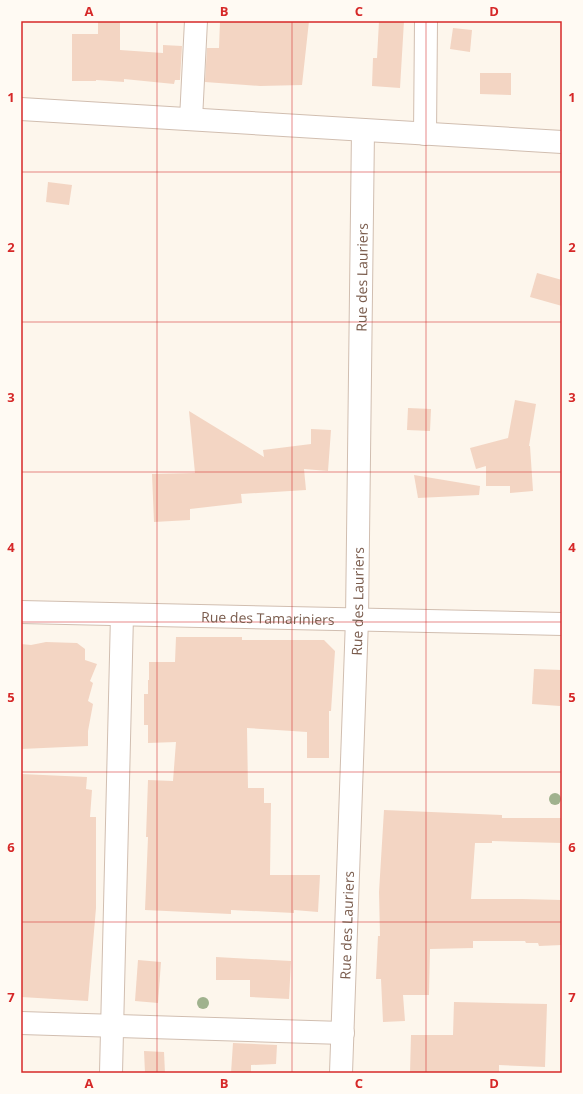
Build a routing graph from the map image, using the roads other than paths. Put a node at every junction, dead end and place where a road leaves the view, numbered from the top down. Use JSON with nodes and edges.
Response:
{"nodes":[{"id":1,"x":196,"y":21,"type":"edge"},
{"id":2,"x":426,"y":21,"type":"edge"},
{"id":3,"x":21,"y":109,"type":"edge"},
{"id":4,"x":191,"y":119,"type":"junction"},
{"id":5,"x":363,"y":130,"type":"junction"},
{"id":6,"x":425,"y":134,"type":"junction"},
{"id":7,"x":562,"y":142,"type":"edge"},
{"id":8,"x":21,"y":612,"type":"edge"},
{"id":9,"x":122,"y":614,"type":"junction"},
{"id":10,"x":357,"y":619,"type":"junction"},
{"id":11,"x":562,"y":624,"type":"edge"},
{"id":12,"x":21,"y":1023,"type":"edge"},
{"id":13,"x":112,"y":1026,"type":"junction"},
{"id":14,"x":343,"y":1033,"type":"junction"},
{"id":15,"x":111,"y":1073,"type":"edge"},
{"id":16,"x":341,"y":1073,"type":"edge"}],
"edges":[{"from":1,"to":4,"type":"street"},
{"from":2,"to":6,"type":"street"},
{"from":3,"to":4,"type":"street"},
{"from":4,"to":5,"type":"street"},
{"from":5,"to":6,"type":"street"},
{"from":5,"to":10,"type":"street","name":"Rue des Lauriers"},
{"from":6,"to":7,"type":"street"},
{"from":8,"to":9,"type":"street","name":"Rue des Tamariniers"},
{"from":9,"to":10,"type":"street","name":"Rue des Tamariniers"},
{"from":9,"to":13,"type":"street"},
{"from":10,"to":11,"type":"street","name":"Rue des Tamariniers"},
{"from":10,"to":14,"type":"street","name":"Rue des Lauriers"},
{"from":12,"to":13,"type":"street"},
{"from":13,"to":14,"type":"street"},
{"from":13,"to":15,"type":"street"},
{"from":14,"to":16,"type":"street","name":"Rue des Lauriers"}]}
